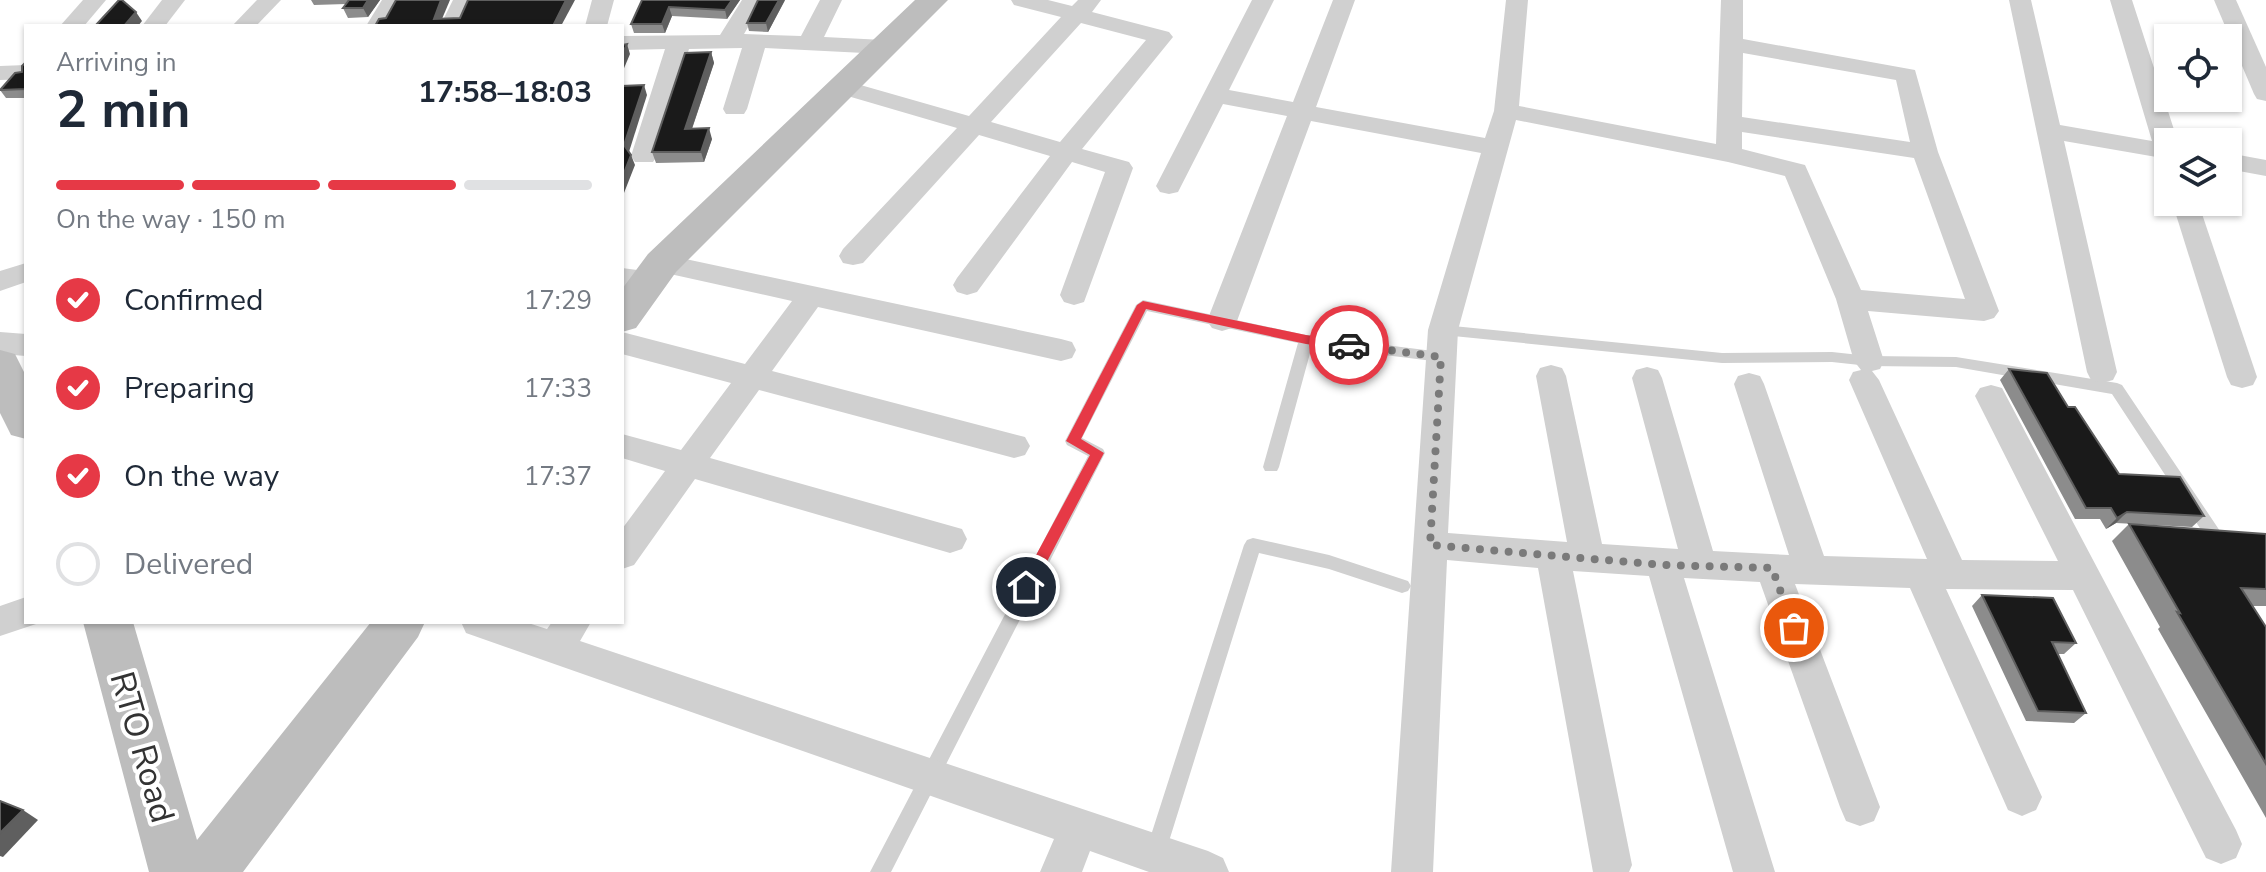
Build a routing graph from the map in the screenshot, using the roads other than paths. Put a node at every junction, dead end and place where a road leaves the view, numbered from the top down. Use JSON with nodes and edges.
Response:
{"nodes":[{"id":1,"x":95,"y":0,"type":"edge"},
{"id":2,"x":174,"y":0,"type":"edge"},
{"id":3,"x":270,"y":0,"type":"edge"},
{"id":4,"x":393,"y":0,"type":"edge"},
{"id":5,"x":464,"y":0,"type":"edge"},
{"id":6,"x":603,"y":0,"type":"edge"},
{"id":7,"x":753,"y":0,"type":"edge"},
{"id":8,"x":831,"y":0,"type":"edge"},
{"id":9,"x":933,"y":0,"type":"edge"},
{"id":10,"x":1022,"y":0,"type":"edge"},
{"id":11,"x":1263,"y":0,"type":"edge"},
{"id":12,"x":1344,"y":0,"type":"edge"},
{"id":13,"x":1517,"y":0,"type":"edge"},
{"id":14,"x":1732,"y":0,"type":"edge"},
{"id":15,"x":2020,"y":0,"type":"edge"},
{"id":16,"x":2121,"y":0,"type":"edge"},
{"id":17,"x":2225,"y":0,"type":"edge"},
{"id":18,"x":1084,"y":8,"type":"edge"},
{"id":19,"x":73,"y":24,"type":"edge"},
{"id":20,"x":155,"y":24,"type":"edge"},
{"id":21,"x":245,"y":24,"type":"edge"},
{"id":22,"x":378,"y":24,"type":"edge"},
{"id":23,"x":452,"y":24,"type":"edge"},
{"id":24,"x":597,"y":24,"type":"edge"},
{"id":25,"x":728,"y":41,"type":"junction"},
{"id":26,"x":756,"y":41,"type":"junction"},
{"id":27,"x":679,"y":42,"type":"junction"},
{"id":28,"x":624,"y":43,"type":"edge"},
{"id":29,"x":809,"y":43,"type":"junction"},
{"id":30,"x":1731,"y":44,"type":"junction"},
{"id":31,"x":884,"y":47,"type":"junction"},
{"id":32,"x":24,"y":72,"type":"edge"},
{"id":33,"x":0,"y":73,"type":"edge"},
{"id":34,"x":843,"y":87,"type":"junction"},
{"id":35,"x":2266,"y":94,"type":"edge"},
{"id":36,"x":1215,"y":95,"type":"junction"},
{"id":37,"x":735,"y":109,"type":"dead end"},
{"id":38,"x":1506,"y":111,"type":"junction"},
{"id":39,"x":1302,"y":112,"type":"junction"},
{"id":40,"x":1729,"y":123,"type":"junction"},
{"id":41,"x":974,"y":125,"type":"junction"},
{"id":42,"x":2161,"y":128,"type":"edge"},
{"id":43,"x":2049,"y":131,"type":"junction"},
{"id":44,"x":1495,"y":148,"type":"junction"},
{"id":45,"x":2154,"y":149,"type":"edge"},
{"id":46,"x":1066,"y":152,"type":"junction"},
{"id":47,"x":1925,"y":152,"type":"junction"},
{"id":48,"x":1729,"y":154,"type":"junction"},
{"id":49,"x":644,"y":156,"type":"dead end"},
{"id":50,"x":2242,"y":164,"type":"edge"},
{"id":51,"x":2266,"y":168,"type":"edge"},
{"id":52,"x":1169,"y":186,"type":"dead end"},
{"id":53,"x":2190,"y":216,"type":"edge"},
{"id":54,"x":853,"y":256,"type":"dead end"},
{"id":55,"x":24,"y":273,"type":"edge"},
{"id":56,"x":645,"y":274,"type":"edge"},
{"id":57,"x":0,"y":281,"type":"edge"},
{"id":58,"x":967,"y":285,"type":"dead end"},
{"id":59,"x":1074,"y":295,"type":"dead end"},
{"id":60,"x":811,"y":296,"type":"junction"},
{"id":61,"x":1850,"y":299,"type":"junction"},
{"id":62,"x":624,"y":314,"type":"edge"},
{"id":63,"x":1222,"y":321,"type":"junction"},
{"id":64,"x":1306,"y":340,"type":"junction"},
{"id":65,"x":0,"y":343,"type":"edge"},
{"id":66,"x":624,"y":344,"type":"edge"},
{"id":67,"x":1442,"y":344,"type":"junction"},
{"id":68,"x":24,"y":345,"type":"edge"},
{"id":69,"x":1061,"y":350,"type":"dead end"},
{"id":70,"x":0,"y":365,"type":"edge"},
{"id":71,"x":1867,"y":371,"type":"junction"},
{"id":72,"x":2102,"y":372,"type":"dead end"},
{"id":73,"x":1551,"y":376,"type":"dead end"},
{"id":74,"x":751,"y":377,"type":"junction"},
{"id":75,"x":2242,"y":377,"type":"dead end"},
{"id":76,"x":1647,"y":378,"type":"dead end"},
{"id":77,"x":1749,"y":384,"type":"dead end"},
{"id":78,"x":1991,"y":396,"type":"dead end"},
{"id":79,"x":24,"y":419,"type":"edge"},
{"id":80,"x":1014,"y":446,"type":"dead end"},
{"id":81,"x":624,"y":447,"type":"edge"},
{"id":82,"x":688,"y":464,"type":"junction"},
{"id":83,"x":1271,"y":467,"type":"dead end"},
{"id":84,"x":2188,"y":538,"type":"edge"},
{"id":85,"x":950,"y":539,"type":"dead end"},
{"id":86,"x":1430,"y":545,"type":"junction"},
{"id":87,"x":624,"y":552,"type":"edge"},
{"id":88,"x":1570,"y":557,"type":"junction"},
{"id":89,"x":1682,"y":565,"type":"junction"},
{"id":90,"x":1772,"y":568,"type":"junction"},
{"id":91,"x":1811,"y":569,"type":"junction"},
{"id":92,"x":1937,"y":575,"type":"junction"},
{"id":93,"x":2083,"y":576,"type":"junction"},
{"id":94,"x":1402,"y":586,"type":"dead end"},
{"id":95,"x":24,"y":613,"type":"edge"},
{"id":96,"x":0,"y":621,"type":"edge"},
{"id":97,"x":109,"y":624,"type":"edge"},
{"id":98,"x":398,"y":624,"type":"edge"},
{"id":99,"x":492,"y":624,"type":"edge"},
{"id":100,"x":563,"y":635,"type":"edge"},
{"id":101,"x":927,"y":776,"type":"junction"},
{"id":102,"x":2022,"y":797,"type":"dead end"},
{"id":103,"x":1860,"y":807,"type":"dead end"},
{"id":104,"x":1079,"y":828,"type":"junction"},
{"id":105,"x":2221,"y":844,"type":"dead end"},
{"id":106,"x":1155,"y":854,"type":"junction"},
{"id":107,"x":1611,"y":865,"type":"dead end"},
{"id":108,"x":178,"y":872,"type":"edge"},
{"id":109,"x":208,"y":872,"type":"edge"},
{"id":110,"x":880,"y":872,"type":"edge"},
{"id":111,"x":1061,"y":872,"type":"edge"},
{"id":112,"x":1208,"y":872,"type":"edge"},
{"id":113,"x":1412,"y":872,"type":"edge"},
{"id":114,"x":1754,"y":872,"type":"edge"}],
"edges":[{"from":1,"to":19,"type":"street"},
{"from":2,"to":20,"type":"street"},
{"from":3,"to":21,"type":"street"},
{"from":4,"to":22,"type":"street"},
{"from":5,"to":23,"type":"street"},
{"from":6,"to":24,"type":"street"},
{"from":7,"to":25,"type":"street"},
{"from":8,"to":29,"type":"street"},
{"from":9,"to":31,"type":"street"},
{"from":10,"to":18,"type":"street"},
{"from":11,"to":36,"type":"street"},
{"from":12,"to":39,"type":"street"},
{"from":13,"to":38,"type":"street"},
{"from":14,"to":30,"type":"street"},
{"from":15,"to":43,"type":"street"},
{"from":16,"to":42,"type":"street"},
{"from":17,"to":35,"type":"street"},
{"from":18,"to":41,"type":"street"},
{"from":18,"to":46,"type":"street"},
{"from":25,"to":26,"type":"street"},
{"from":25,"to":27,"type":"street"},
{"from":26,"to":29,"type":"street"},
{"from":26,"to":37,"type":"street"},
{"from":27,"to":28,"type":"street"},
{"from":27,"to":49,"type":"street"},
{"from":29,"to":31,"type":"street"},
{"from":30,"to":40,"type":"street"},
{"from":30,"to":47,"type":"street"},
{"from":31,"to":34,"type":"street"},
{"from":32,"to":33,"type":"street"},
{"from":34,"to":41,"type":"street"},
{"from":34,"to":56,"type":"street"},
{"from":36,"to":39,"type":"street"},
{"from":36,"to":52,"type":"street"},
{"from":38,"to":44,"type":"street"},
{"from":38,"to":48,"type":"street"},
{"from":39,"to":44,"type":"street"},
{"from":39,"to":63,"type":"street"},
{"from":40,"to":47,"type":"street"},
{"from":40,"to":48,"type":"street"},
{"from":41,"to":46,"type":"street"},
{"from":41,"to":54,"type":"street"},
{"from":43,"to":45,"type":"street"},
{"from":43,"to":72,"type":"street"},
{"from":44,"to":67,"type":"street"},
{"from":46,"to":58,"type":"street"},
{"from":46,"to":59,"type":"street"},
{"from":47,"to":61,"type":"street"},
{"from":48,"to":61,"type":"street"},
{"from":50,"to":51,"type":"street"},
{"from":53,"to":75,"type":"street"},
{"from":55,"to":57,"type":"street"},
{"from":56,"to":60,"type":"street"},
{"from":56,"to":62,"type":"street"},
{"from":60,"to":69,"type":"street"},
{"from":60,"to":74,"type":"street"},
{"from":61,"to":71,"type":"street"},
{"from":63,"to":64,"type":"lane"},
{"from":63,"to":101,"type":"lane"},
{"from":64,"to":67,"type":"lane"},
{"from":64,"to":83,"type":"lane"},
{"from":65,"to":68,"type":"street"},
{"from":66,"to":74,"type":"street"},
{"from":67,"to":71,"type":"lane"},
{"from":67,"to":86,"type":"street"},
{"from":70,"to":79,"type":"street"},
{"from":71,"to":84,"type":"lane"},
{"from":71,"to":92,"type":"street"},
{"from":73,"to":88,"type":"street"},
{"from":74,"to":80,"type":"street"},
{"from":74,"to":82,"type":"street"},
{"from":76,"to":89,"type":"street"},
{"from":77,"to":91,"type":"street"},
{"from":78,"to":93,"type":"street"},
{"from":81,"to":82,"type":"street"},
{"from":82,"to":85,"type":"street"},
{"from":82,"to":87,"type":"street"},
{"from":86,"to":88,"type":"street"},
{"from":86,"to":113,"type":"street"},
{"from":88,"to":89,"type":"street"},
{"from":88,"to":107,"type":"street"},
{"from":89,"to":90,"type":"street"},
{"from":89,"to":114,"type":"street"},
{"from":90,"to":91,"type":"street"},
{"from":90,"to":103,"type":"street"},
{"from":91,"to":92,"type":"street"},
{"from":92,"to":93,"type":"street"},
{"from":92,"to":102,"type":"street"},
{"from":93,"to":105,"type":"street"},
{"from":94,"to":106,"type":"lane"},
{"from":95,"to":96,"type":"street"},
{"from":97,"to":108,"type":"street","name":"RTO Road"},
{"from":98,"to":109,"type":"street"},
{"from":99,"to":100,"type":"street"},
{"from":100,"to":101,"type":"street"},
{"from":101,"to":104,"type":"street"},
{"from":101,"to":110,"type":"lane"},
{"from":104,"to":106,"type":"street"},
{"from":104,"to":111,"type":"street"},
{"from":106,"to":112,"type":"street"}]}
